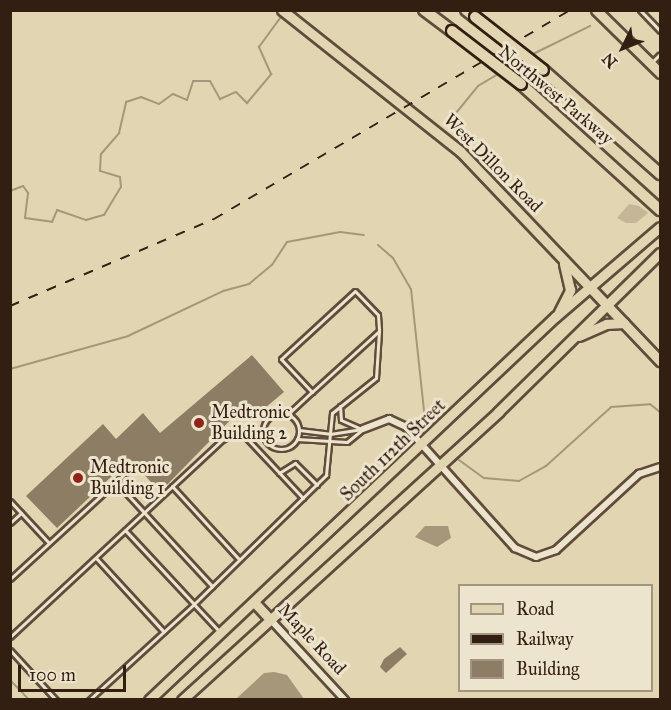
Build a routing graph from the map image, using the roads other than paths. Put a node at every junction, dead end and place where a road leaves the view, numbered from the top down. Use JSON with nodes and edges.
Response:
{"nodes":[{"id":1,"x":282,"y":10,"type":"edge"},
{"id":2,"x":424,"y":10,"type":"edge"},
{"id":3,"x":596,"y":10,"type":"edge"},
{"id":4,"x":640,"y":10,"type":"edge"},
{"id":5,"x":470,"y":14,"type":"edge"},
{"id":6,"x":660,"y":31,"type":"edge"},
{"id":7,"x":660,"y":54,"type":"edge"},
{"id":8,"x":651,"y":64,"type":"junction"},
{"id":9,"x":660,"y":73,"type":"edge"},
{"id":10,"x":659,"y":173,"type":"edge"},
{"id":11,"x":660,"y":210,"type":"edge"},
{"id":12,"x":660,"y":227,"type":"edge"},
{"id":13,"x":660,"y":253,"type":"edge"},
{"id":14,"x":559,"y":254,"type":"junction"},
{"id":15,"x":590,"y":287,"type":"junction"},
{"id":16,"x":607,"y":305,"type":"junction"},
{"id":17,"x":555,"y":317,"type":"junction"},
{"id":18,"x":624,"y":323,"type":"junction"},
{"id":19,"x":379,"y":331,"type":"junction"},
{"id":20,"x":572,"y":340,"type":"junction"},
{"id":21,"x":660,"y":361,"type":"edge"},
{"id":22,"x":312,"y":393,"type":"junction"},
{"id":23,"x":341,"y":405,"type":"junction"},
{"id":24,"x":288,"y":414,"type":"junction"},
{"id":25,"x":363,"y":429,"type":"junction"},
{"id":26,"x":240,"y":430,"type":"junction"},
{"id":27,"x":299,"y":430,"type":"junction"},
{"id":28,"x":263,"y":433,"type":"junction"},
{"id":29,"x":330,"y":435,"type":"junction"},
{"id":30,"x":297,"y":439,"type":"junction"},
{"id":31,"x":331,"y":443,"type":"junction"},
{"id":32,"x":423,"y":444,"type":"junction"},
{"id":33,"x":440,"y":465,"type":"junction"},
{"id":34,"x":660,"y":467,"type":"edge"},
{"id":35,"x":131,"y":468,"type":"dead end"},
{"id":36,"x":279,"y":473,"type":"junction"},
{"id":37,"x":116,"y":482,"type":"junction"},
{"id":38,"x":317,"y":485,"type":"junction"},
{"id":39,"x":172,"y":486,"type":"junction"},
{"id":40,"x":303,"y":498,"type":"junction"},
{"id":41,"x":10,"y":501,"type":"edge"},
{"id":42,"x":144,"y":512,"type":"junction"},
{"id":43,"x":21,"y":513,"type":"junction"},
{"id":44,"x":10,"y":523,"type":"edge"},
{"id":45,"x":125,"y":530,"type":"junction"},
{"id":46,"x":49,"y":543,"type":"junction"},
{"id":47,"x":95,"y":558,"type":"junction"},
{"id":48,"x":239,"y":559,"type":"junction"},
{"id":49,"x":10,"y":579,"type":"edge"},
{"id":50,"x":212,"y":586,"type":"junction"},
{"id":51,"x":254,"y":602,"type":"junction"},
{"id":52,"x":194,"y":604,"type":"junction"},
{"id":53,"x":269,"y":618,"type":"junction"},
{"id":54,"x":164,"y":632,"type":"junction"},
{"id":55,"x":221,"y":633,"type":"junction"},
{"id":56,"x":10,"y":637,"type":"edge"},
{"id":57,"x":10,"y":650,"type":"edge"},
{"id":58,"x":56,"y":699,"type":"edge"},
{"id":59,"x":90,"y":699,"type":"edge"},
{"id":60,"x":149,"y":699,"type":"edge"},
{"id":61,"x":182,"y":699,"type":"edge"},
{"id":62,"x":345,"y":699,"type":"edge"}],
"edges":[{"from":1,"to":14,"type":"main road","name":"West Dillon Road"},
{"from":2,"to":11,"type":"highway","name":"Northwest Parkway","bridge":true},
{"from":3,"to":8,"type":"main road"},
{"from":4,"to":6,"type":"lane"},
{"from":5,"to":10,"type":"highway","name":"Northwest Parkway","bridge":true},
{"from":7,"to":8,"type":"lane"},
{"from":8,"to":9,"type":"main road"},
{"from":12,"to":15,"type":"main road","name":"South 112th Street"},
{"from":13,"to":16,"type":"main road"},
{"from":14,"to":15,"type":"main road","name":"West Dillon Road"},
{"from":14,"to":17,"type":"main road"},
{"from":15,"to":16,"type":"main road","name":"West Dillon Road"},
{"from":15,"to":17,"type":"main road","name":"South 112th Street"},
{"from":16,"to":18,"type":"main road","name":"West Dillon Road"},
{"from":16,"to":20,"type":"main road"},
{"from":17,"to":32,"type":"main road","name":"South 112th Street"},
{"from":18,"to":20,"type":"main road"},
{"from":18,"to":21,"type":"main road","name":"West Dillon Road"},
{"from":19,"to":22,"type":"lane"},
{"from":19,"to":22,"type":"lane"},
{"from":19,"to":23,"type":"lane"},
{"from":20,"to":33,"type":"main road"},
{"from":22,"to":24,"type":"lane"},
{"from":23,"to":25,"type":"lane"},
{"from":23,"to":29,"type":"lane"},
{"from":24,"to":27,"type":"lane"},
{"from":24,"to":28,"type":"lane"},
{"from":25,"to":29,"type":"lane"},
{"from":25,"to":31,"type":"lane"},
{"from":25,"to":32,"type":"street"},
{"from":26,"to":28,"type":"lane"},
{"from":26,"to":36,"type":"lane"},
{"from":26,"to":39,"type":"lane"},
{"from":27,"to":29,"type":"lane"},
{"from":27,"to":30,"type":"lane"},
{"from":28,"to":30,"type":"lane"},
{"from":29,"to":31,"type":"lane"},
{"from":30,"to":31,"type":"lane"},
{"from":31,"to":38,"type":"lane"},
{"from":32,"to":33,"type":"street"},
{"from":32,"to":51,"type":"main road","name":"South 112th Street"},
{"from":33,"to":34,"type":"street"},
{"from":33,"to":53,"type":"main road"},
{"from":35,"to":37,"type":"lane"},
{"from":36,"to":38,"type":"lane"},
{"from":36,"to":40,"type":"lane"},
{"from":37,"to":42,"type":"lane"},
{"from":37,"to":46,"type":"lane"},
{"from":38,"to":40,"type":"lane"},
{"from":39,"to":42,"type":"lane"},
{"from":39,"to":48,"type":"lane"},
{"from":40,"to":48,"type":"lane"},
{"from":41,"to":43,"type":"lane"},
{"from":42,"to":45,"type":"lane"},
{"from":42,"to":50,"type":"lane"},
{"from":43,"to":44,"type":"lane"},
{"from":43,"to":46,"type":"lane"},
{"from":45,"to":47,"type":"lane"},
{"from":45,"to":52,"type":"lane"},
{"from":46,"to":49,"type":"lane"},
{"from":47,"to":54,"type":"lane"},
{"from":47,"to":56,"type":"lane"},
{"from":48,"to":50,"type":"lane"},
{"from":50,"to":52,"type":"lane"},
{"from":51,"to":53,"type":"main road","name":"Maple Road"},
{"from":51,"to":55,"type":"main road","name":"South 112th Street"},
{"from":52,"to":54,"type":"lane"},
{"from":52,"to":55,"type":"lane"},
{"from":53,"to":61,"type":"main road"},
{"from":53,"to":62,"type":"street","name":"Maple Road"},
{"from":54,"to":59,"type":"lane"},
{"from":55,"to":60,"type":"main road","name":"South 112th Street"},
{"from":57,"to":58,"type":"lane"}]}
